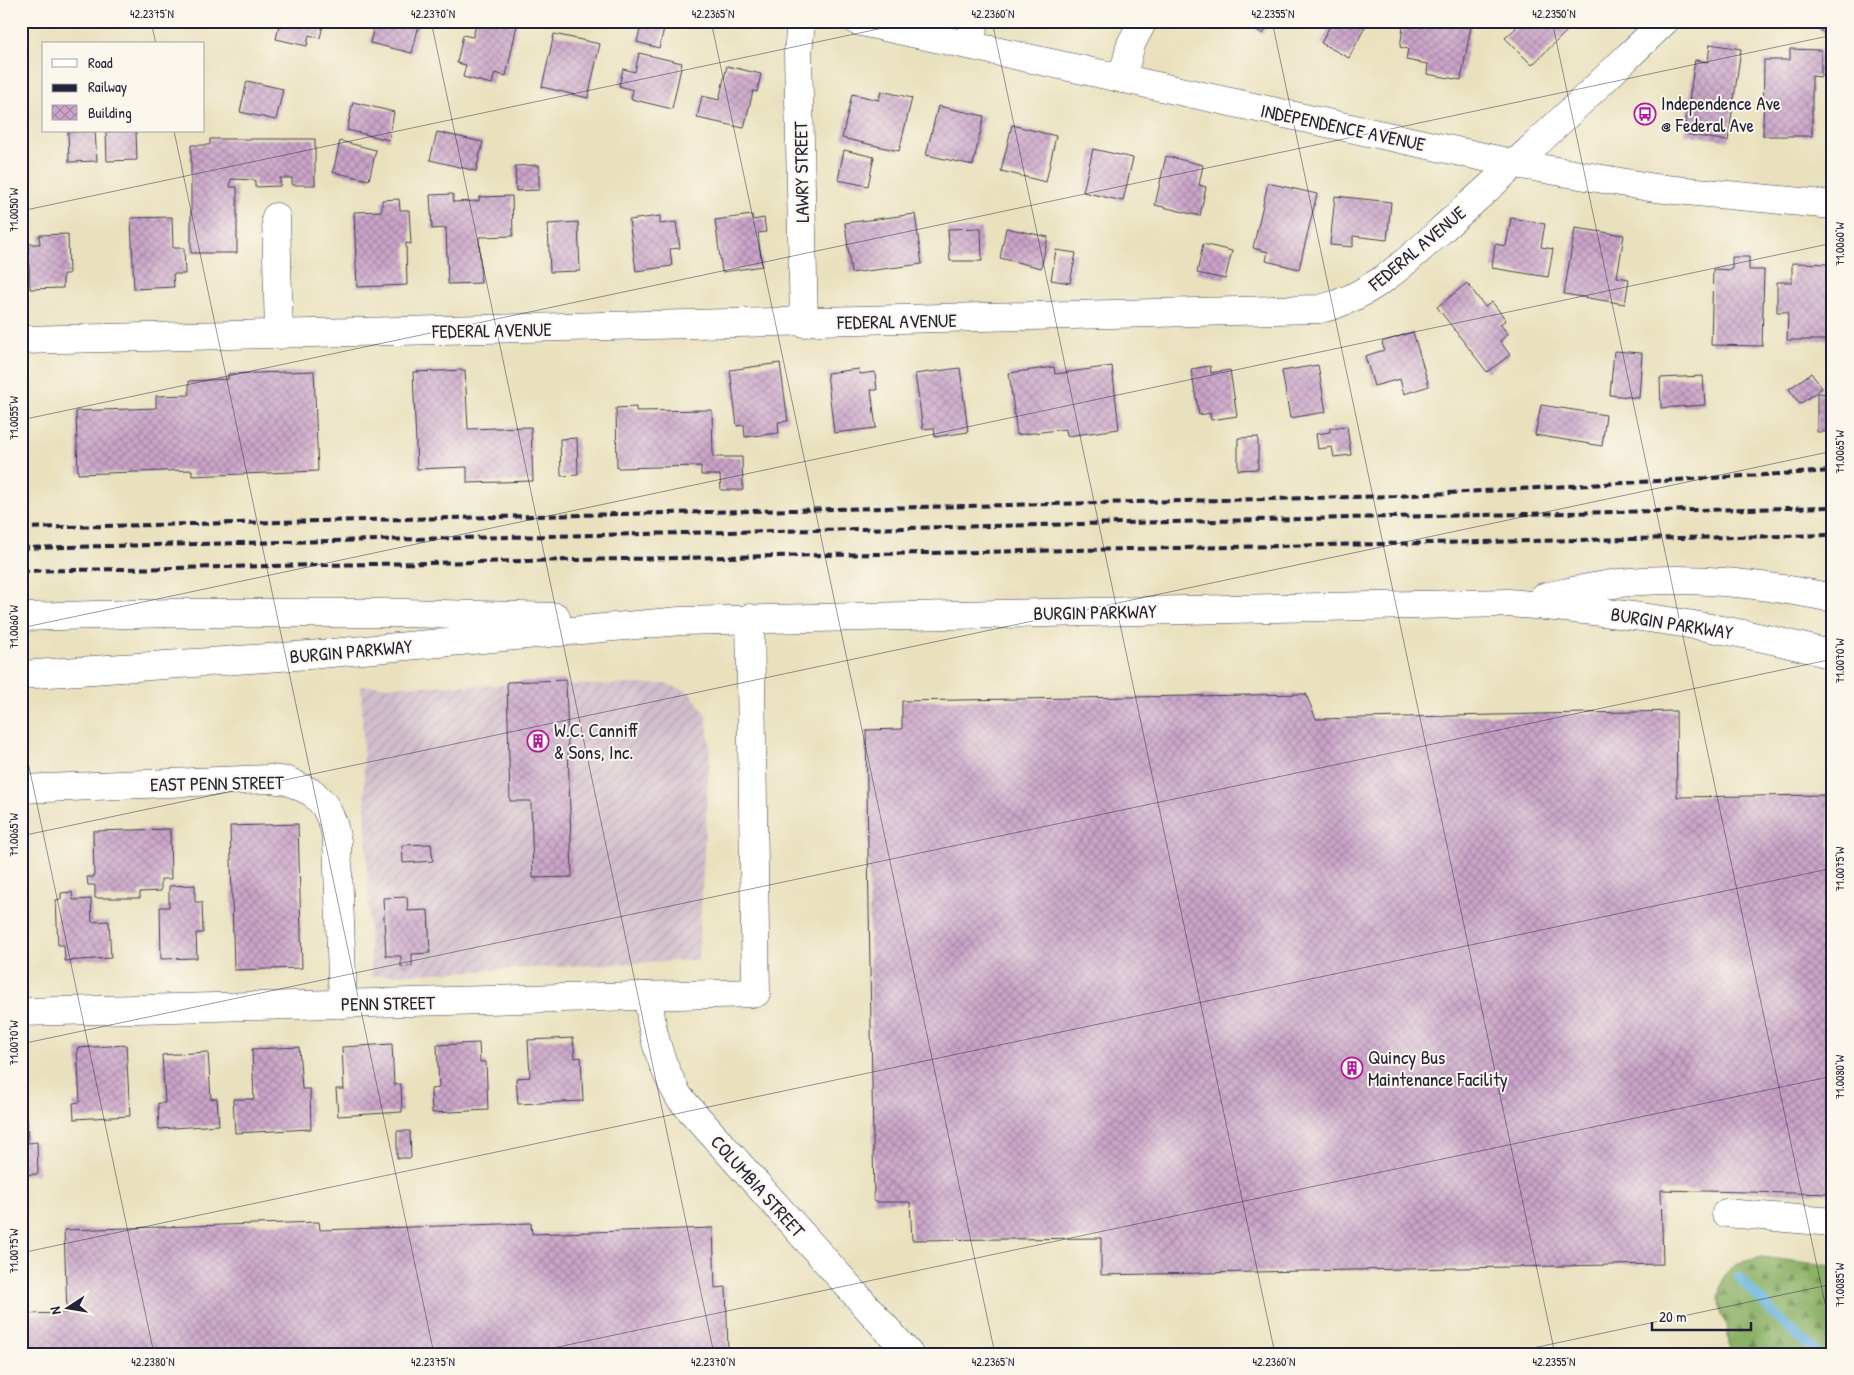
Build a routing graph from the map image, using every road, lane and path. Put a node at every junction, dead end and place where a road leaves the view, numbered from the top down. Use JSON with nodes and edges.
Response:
{"nodes":[{"id":1,"x":801,"y":21,"type":"edge"},
{"id":2,"x":857,"y":21,"type":"edge"},
{"id":3,"x":1143,"y":21,"type":"edge"},
{"id":4,"x":1665,"y":21,"type":"edge"},
{"id":5,"x":972,"y":33,"type":"edge"},
{"id":6,"x":1122,"y":79,"type":"junction"},
{"id":7,"x":1516,"y":164,"type":"junction"},
{"id":8,"x":1833,"y":205,"type":"edge"},
{"id":9,"x":276,"y":217,"type":"dead end"},
{"id":10,"x":804,"y":323,"type":"junction"},
{"id":11,"x":279,"y":335,"type":"junction"},
{"id":12,"x":21,"y":340,"type":"edge"},
{"id":13,"x":1833,"y":598,"type":"edge"},
{"id":14,"x":1509,"y":603,"type":"junction"},
{"id":15,"x":21,"y":617,"type":"edge"},
{"id":16,"x":750,"y":618,"type":"junction"},
{"id":17,"x":680,"y":621,"type":"junction"},
{"id":18,"x":1833,"y":655,"type":"edge"},
{"id":19,"x":21,"y":675,"type":"edge"},
{"id":20,"x":21,"y":789,"type":"edge"},
{"id":21,"x":649,"y":996,"type":"junction"},
{"id":22,"x":343,"y":1004,"type":"junction"},
{"id":23,"x":21,"y":1012,"type":"edge"},
{"id":24,"x":1726,"y":1213,"type":"dead end"},
{"id":25,"x":1833,"y":1222,"type":"edge"},
{"id":26,"x":910,"y":1354,"type":"edge"}],
"edges":[{"from":1,"to":10,"type":"main road","name":"LAWRY STREET"},
{"from":2,"to":5,"type":"main road","name":"INDEPENDENCE AVENUE"},
{"from":3,"to":6,"type":"main road"},
{"from":4,"to":7,"type":"main road","name":"FEDERAL AVENUE"},
{"from":5,"to":6,"type":"main road","name":"INDEPENDENCE AVENUE"},
{"from":6,"to":7,"type":"main road","name":"INDEPENDENCE AVENUE"},
{"from":7,"to":8,"type":"main road","name":"INDEPENDENCE AVENUE"},
{"from":7,"to":10,"type":"main road","name":"FEDERAL AVENUE"},
{"from":9,"to":11,"type":"main road"},
{"from":10,"to":11,"type":"main road","name":"FEDERAL AVENUE"},
{"from":11,"to":12,"type":"main road","name":"FEDERAL AVENUE"},
{"from":13,"to":14,"type":"main road","name":"BURGIN PARKWAY"},
{"from":14,"to":16,"type":"main road","name":"BURGIN PARKWAY"},
{"from":14,"to":18,"type":"main road","name":"BURGIN PARKWAY"},
{"from":15,"to":17,"type":"main road","name":"BURGIN PARKWAY"},
{"from":16,"to":17,"type":"main road","name":"BURGIN PARKWAY"},
{"from":16,"to":21,"type":"main road","name":"PENN STREET"},
{"from":17,"to":19,"type":"main road","name":"BURGIN PARKWAY"},
{"from":20,"to":22,"type":"main road","name":"EAST PENN STREET"},
{"from":21,"to":22,"type":"main road","name":"PENN STREET"},
{"from":21,"to":26,"type":"main road","name":"COLUMBIA STREET"},
{"from":22,"to":23,"type":"main road","name":"PENN STREET"},
{"from":24,"to":25,"type":"main road"}]}
